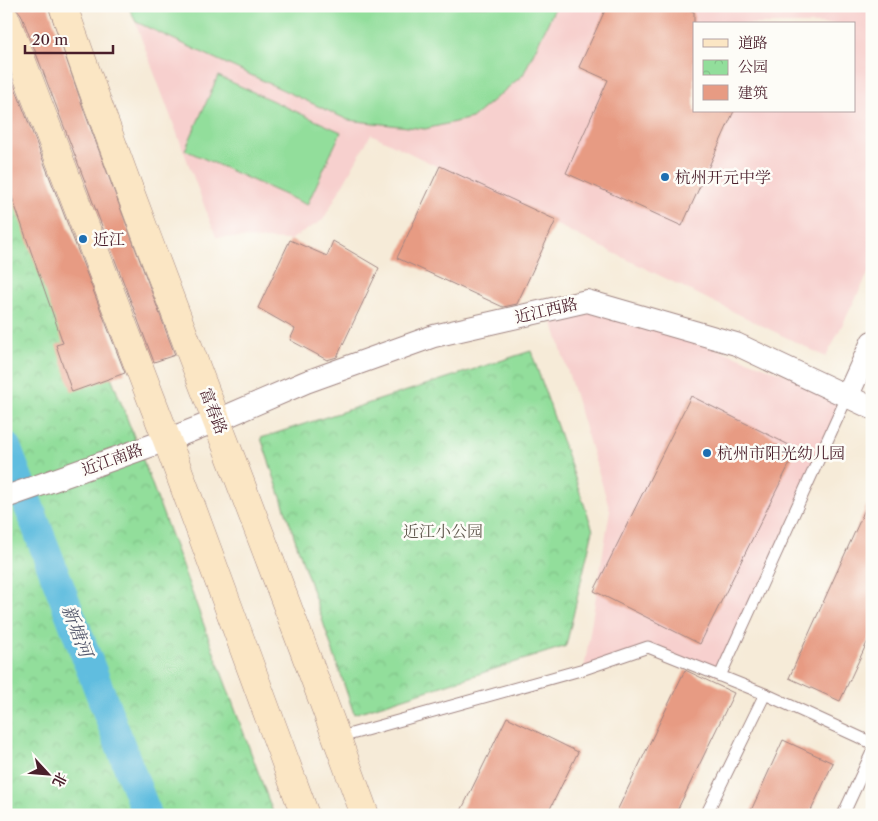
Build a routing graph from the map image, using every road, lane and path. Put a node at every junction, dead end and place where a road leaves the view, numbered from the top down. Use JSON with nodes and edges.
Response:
{"nodes":[{"id":1,"x":63,"y":6,"type":"edge"},
{"id":2,"x":6,"y":20,"type":"edge"},
{"id":3,"x":872,"y":342,"type":"edge"},
{"id":4,"x":847,"y":397,"type":"junction"},
{"id":5,"x":872,"y":408,"type":"edge"},
{"id":6,"x":218,"y":420,"type":"junction"},
{"id":7,"x":166,"y":440,"type":"junction"},
{"id":8,"x":6,"y":498,"type":"edge"},
{"id":9,"x":720,"y":676,"type":"junction"},
{"id":10,"x":765,"y":694,"type":"junction"},
{"id":11,"x":337,"y":738,"type":"junction"},
{"id":12,"x":872,"y":743,"type":"edge"},
{"id":13,"x":872,"y":752,"type":"edge"},
{"id":14,"x":305,"y":815,"type":"edge"},
{"id":15,"x":365,"y":815,"type":"edge"},
{"id":16,"x":706,"y":815,"type":"edge"},
{"id":17,"x":843,"y":815,"type":"edge"}],
"edges":[{"from":1,"to":6,"type":"street","name":"富春路"},
{"from":2,"to":7,"type":"street"},
{"from":3,"to":4,"type":"street"},
{"from":4,"to":5,"type":"street","name":"近江西路"},
{"from":4,"to":6,"type":"street","name":"近江西路"},
{"from":4,"to":9,"type":"lane"},
{"from":6,"to":7,"type":"street","name":"近江南路"},
{"from":6,"to":11,"type":"street","name":"富春路"},
{"from":7,"to":8,"type":"street","name":"近江南路"},
{"from":7,"to":14,"type":"street"},
{"from":9,"to":10,"type":"lane"},
{"from":9,"to":11,"type":"lane"},
{"from":10,"to":12,"type":"lane"},
{"from":10,"to":16,"type":"lane"},
{"from":11,"to":15,"type":"street","name":"富春路"},
{"from":13,"to":17,"type":"lane"}]}
